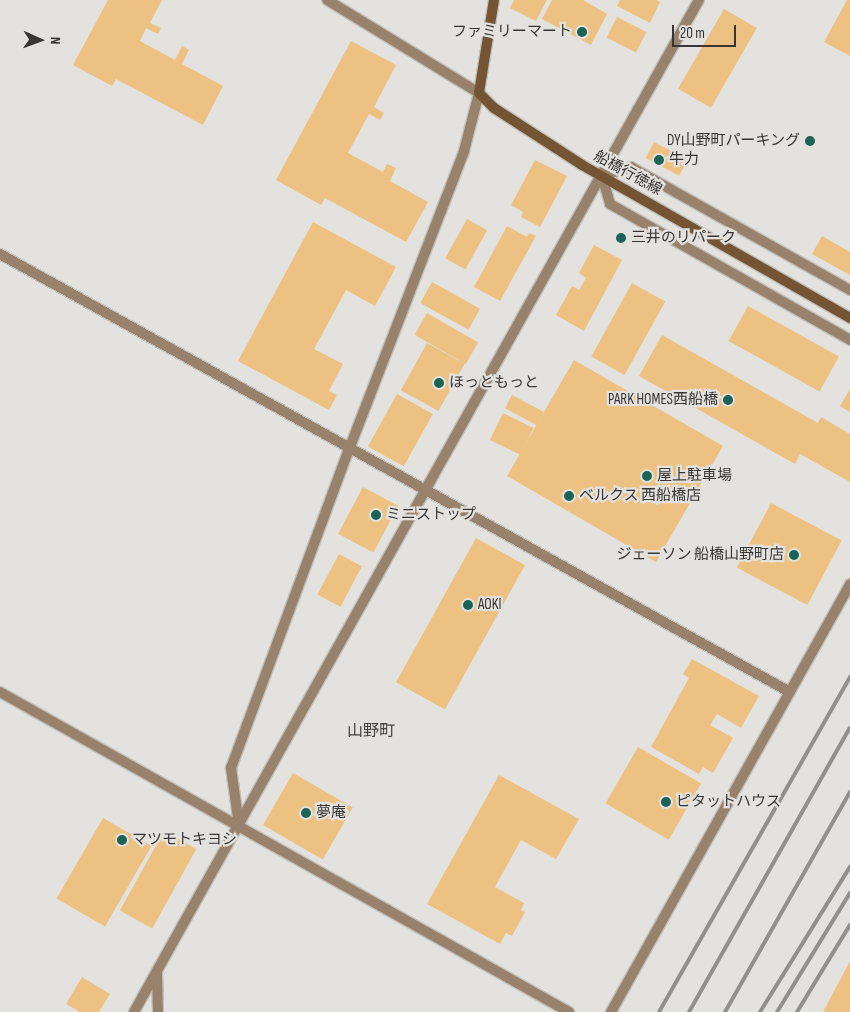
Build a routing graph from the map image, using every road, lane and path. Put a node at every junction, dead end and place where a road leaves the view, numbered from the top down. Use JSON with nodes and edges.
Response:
{"nodes":[{"id":1,"x":327,"y":0,"type":"edge"},
{"id":2,"x":494,"y":0,"type":"edge"},
{"id":3,"x":699,"y":0,"type":"edge"},
{"id":4,"x":479,"y":93,"type":"junction"},
{"id":5,"x":602,"y":176,"type":"junction"},
{"id":6,"x":0,"y":254,"type":"edge"},
{"id":7,"x":850,"y":290,"type":"edge"},
{"id":8,"x":850,"y":318,"type":"edge"},
{"id":9,"x":850,"y":340,"type":"edge"},
{"id":10,"x":350,"y":447,"type":"junction"},
{"id":11,"x":427,"y":489,"type":"junction"},
{"id":12,"x":850,"y":584,"type":"edge"},
{"id":13,"x":0,"y":692,"type":"edge"},
{"id":14,"x":790,"y":692,"type":"junction"},
{"id":15,"x":239,"y":825,"type":"junction"},
{"id":16,"x":157,"y":972,"type":"junction"},
{"id":17,"x":134,"y":1012,"type":"edge"},
{"id":18,"x":158,"y":1012,"type":"edge"},
{"id":19,"x":569,"y":1012,"type":"edge"},
{"id":20,"x":611,"y":1012,"type":"edge"}],
"edges":[{"from":1,"to":4,"type":"street"},
{"from":2,"to":4,"type":"main road"},
{"from":3,"to":5,"type":"street"},
{"from":4,"to":5,"type":"main road","name":"船橋行徳線"},
{"from":4,"to":10,"type":"street"},
{"from":5,"to":7,"type":"street"},
{"from":5,"to":8,"type":"main road","name":"船橋行徳線"},
{"from":5,"to":9,"type":"street"},
{"from":5,"to":11,"type":"street"},
{"from":6,"to":10,"type":"street"},
{"from":10,"to":11,"type":"street"},
{"from":10,"to":15,"type":"street"},
{"from":11,"to":14,"type":"street"},
{"from":11,"to":15,"type":"street"},
{"from":12,"to":14,"type":"street"},
{"from":13,"to":15,"type":"street"},
{"from":14,"to":20,"type":"street"},
{"from":15,"to":16,"type":"street"},
{"from":15,"to":19,"type":"street"},
{"from":16,"to":17,"type":"street"},
{"from":16,"to":18,"type":"street"}]}
